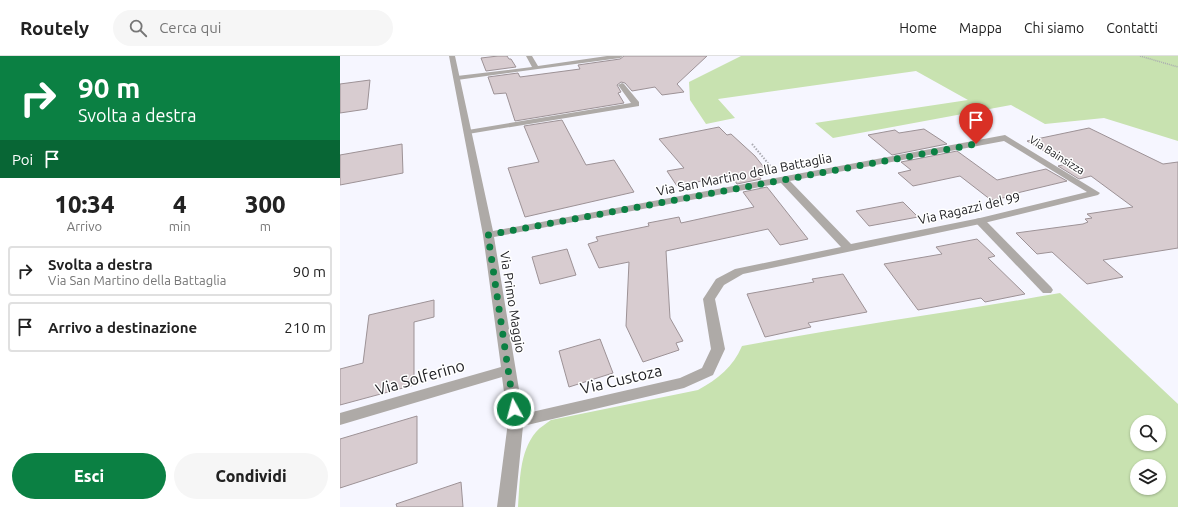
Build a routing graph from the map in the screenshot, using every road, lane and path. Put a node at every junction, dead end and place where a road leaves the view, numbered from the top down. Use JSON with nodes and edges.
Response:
{"nodes":[{"id":1,"x":452,"y":56,"type":"edge"},
{"id":2,"x":529,"y":56,"type":"edge"},
{"id":3,"x":620,"y":56,"type":"edge"},
{"id":4,"x":1140,"y":56,"type":"edge"},
{"id":5,"x":1178,"y":67,"type":"edge"},
{"id":6,"x":536,"y":68,"type":"junction"},
{"id":7,"x":457,"y":78,"type":"junction"},
{"id":8,"x":622,"y":85,"type":"dead end"},
{"id":9,"x":468,"y":132,"type":"junction"},
{"id":10,"x":1005,"y":138,"type":"joint"},
{"id":11,"x":752,"y":144,"type":"dead end"},
{"id":12,"x":784,"y":181,"type":"junction"},
{"id":13,"x":1095,"y":193,"type":"joint"},
{"id":14,"x":980,"y":221,"type":"junction"},
{"id":15,"x":488,"y":235,"type":"junction"},
{"id":16,"x":849,"y":249,"type":"junction"},
{"id":17,"x":1047,"y":290,"type":"dead end"},
{"id":18,"x":718,"y":349,"type":"joint"},
{"id":19,"x":509,"y":370,"type":"junction"},
{"id":20,"x":340,"y":419,"type":"edge"},
{"id":21,"x":516,"y":422,"type":"junction"},
{"id":22,"x":506,"y":507,"type":"edge"}],
"edges":[{"from":1,"to":7,"type":"street","name":"Via Primo Maggio"},
{"from":2,"to":6,"type":"street"},
{"from":3,"to":6,"type":"street"},
{"from":4,"to":5,"type":"path"},
{"from":6,"to":7,"type":"street"},
{"from":7,"to":9,"type":"street","name":"Via Primo Maggio"},
{"from":8,"to":9,"type":"street"},
{"from":9,"to":15,"type":"street","name":"Via Primo Maggio"},
{"from":10,"to":12,"type":"street","name":"Via San Martino della Battaglia"},
{"from":10,"to":13,"type":"street","name":"Via Bainsizza"},
{"from":11,"to":12,"type":"path"},
{"from":12,"to":15,"type":"street","name":"Via San Martino della Battaglia"},
{"from":12,"to":16,"type":"street"},
{"from":13,"to":14,"type":"street","name":"Via Ragazzi del 99"},
{"from":14,"to":16,"type":"street","name":"Via Ragazzi del 99"},
{"from":14,"to":17,"type":"street"},
{"from":15,"to":19,"type":"street","name":"Via Primo Maggio"},
{"from":16,"to":18,"type":"street","name":"Via Ragazzi del 99"},
{"from":18,"to":21,"type":"street","name":"Via Custoza"},
{"from":19,"to":20,"type":"street","name":"Via Solferino"},
{"from":19,"to":21,"type":"street","name":"Via Primo Maggio"},
{"from":21,"to":22,"type":"street","name":"Via Primo Maggio"}]}
